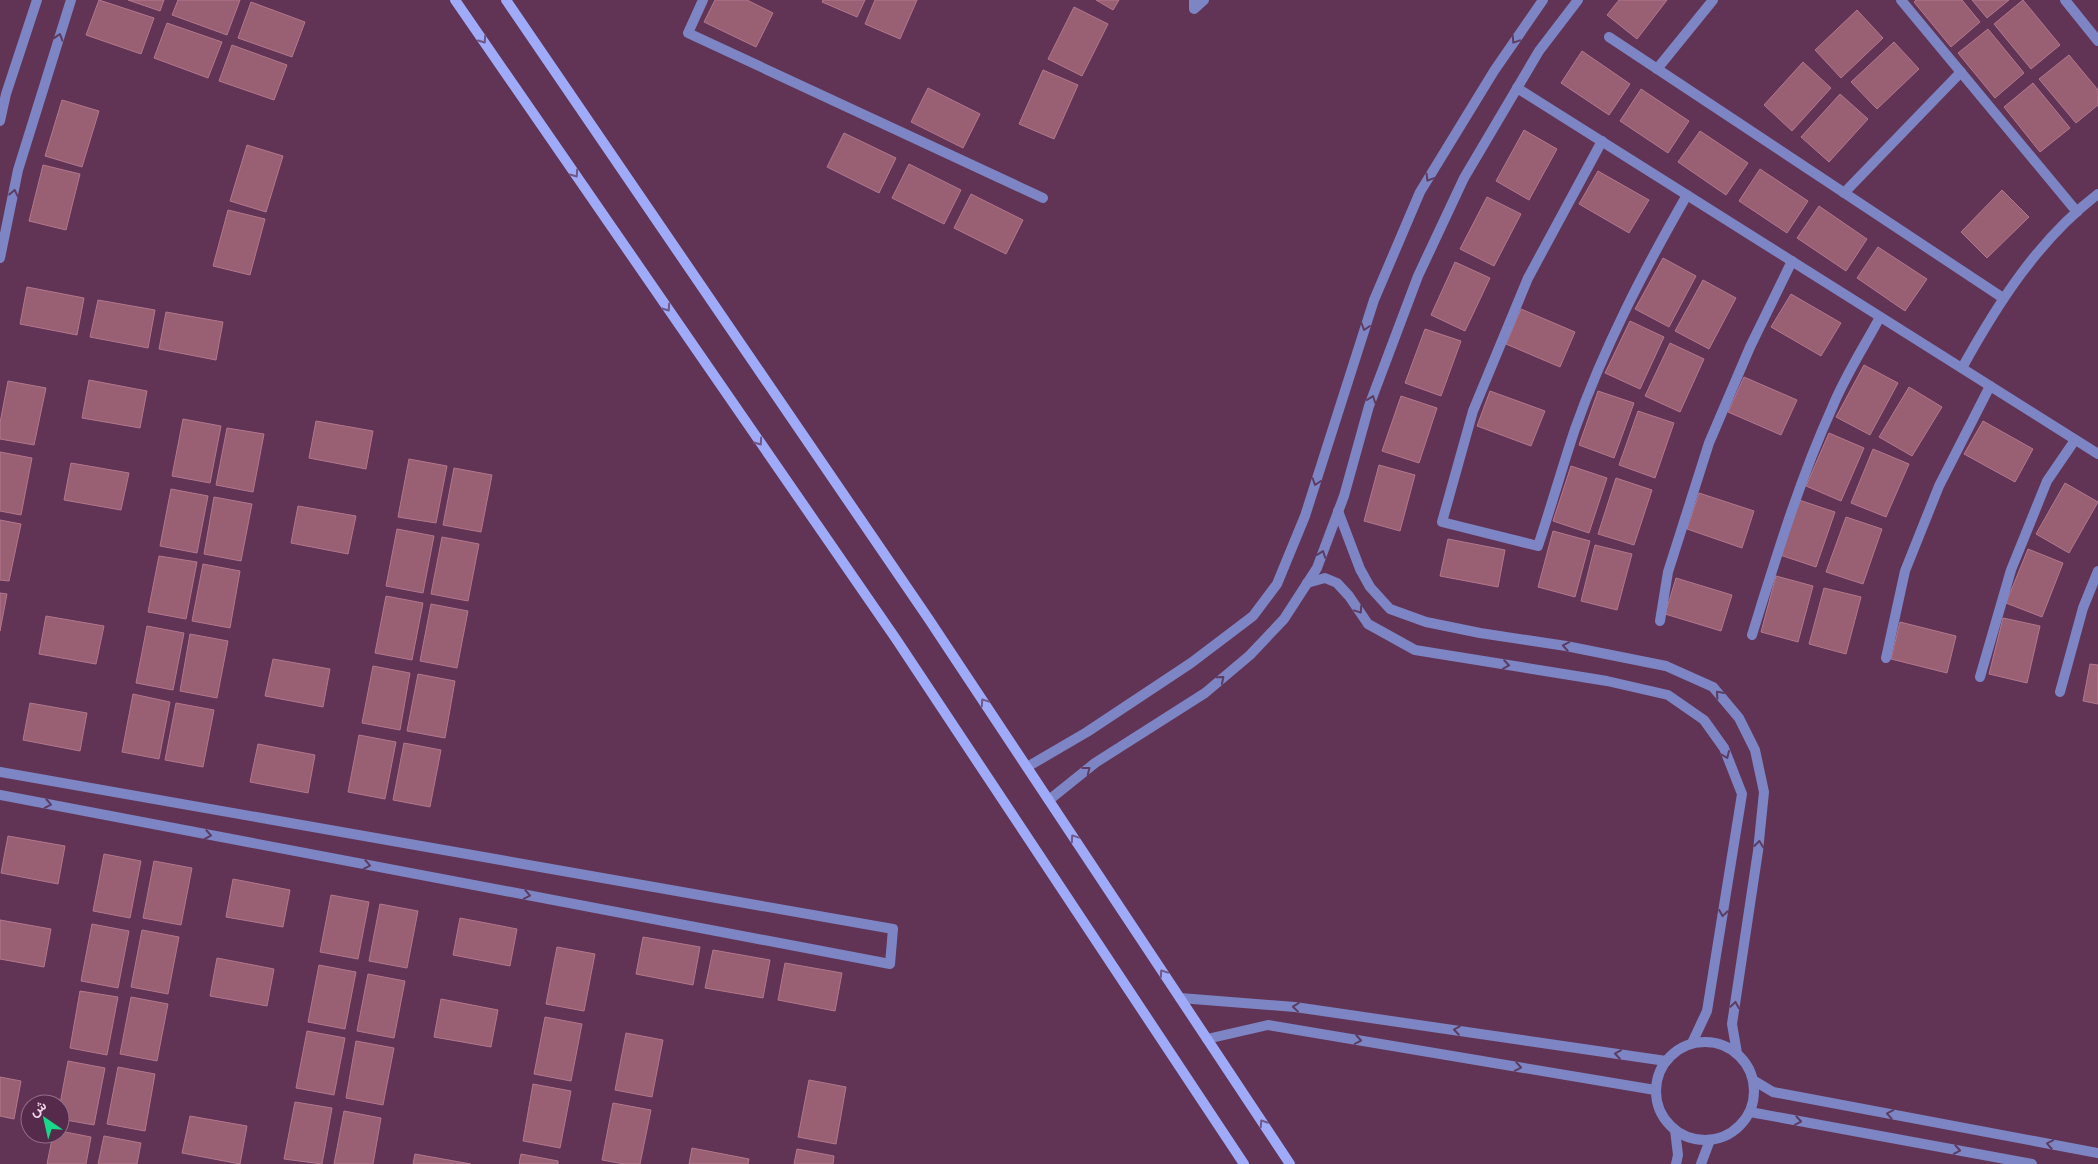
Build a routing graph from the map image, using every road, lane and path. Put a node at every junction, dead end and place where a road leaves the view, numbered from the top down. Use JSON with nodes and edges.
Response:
{"nodes":[{"id":1,"x":37,"y":0,"type":"edge"},
{"id":2,"x":71,"y":0,"type":"edge"},
{"id":3,"x":455,"y":0,"type":"edge"},
{"id":4,"x":506,"y":0,"type":"edge"},
{"id":5,"x":703,"y":0,"type":"edge"},
{"id":6,"x":1194,"y":0,"type":"edge"},
{"id":7,"x":1204,"y":0,"type":"edge"},
{"id":8,"x":1543,"y":0,"type":"edge"},
{"id":9,"x":1578,"y":0,"type":"edge"},
{"id":10,"x":1713,"y":0,"type":"edge"},
{"id":11,"x":1901,"y":0,"type":"edge"},
{"id":12,"x":2065,"y":0,"type":"edge"},
{"id":13,"x":1609,"y":37,"type":"dead end"},
{"id":14,"x":2098,"y":41,"type":"edge"},
{"id":15,"x":1657,"y":69,"type":"junction"},
{"id":16,"x":1961,"y":72,"type":"junction"},
{"id":17,"x":1517,"y":88,"type":"junction"},
{"id":18,"x":0,"y":121,"type":"edge"},
{"id":19,"x":1602,"y":141,"type":"junction"},
{"id":20,"x":1844,"y":193,"type":"junction"},
{"id":21,"x":2098,"y":194,"type":"edge"},
{"id":22,"x":1687,"y":195,"type":"junction"},
{"id":23,"x":1044,"y":198,"type":"dead end"},
{"id":24,"x":2078,"y":212,"type":"junction"},
{"id":25,"x":0,"y":258,"type":"edge"},
{"id":26,"x":1792,"y":261,"type":"junction"},
{"id":27,"x":2003,"y":298,"type":"junction"},
{"id":28,"x":1880,"y":316,"type":"junction"},
{"id":29,"x":1962,"y":368,"type":"junction"},
{"id":30,"x":1990,"y":386,"type":"junction"},
{"id":31,"x":2075,"y":440,"type":"junction"},
{"id":32,"x":2098,"y":454,"type":"edge"},
{"id":33,"x":1338,"y":510,"type":"junction"},
{"id":34,"x":2098,"y":571,"type":"edge"},
{"id":35,"x":1308,"y":583,"type":"junction"},
{"id":36,"x":1660,"y":621,"type":"dead end"},
{"id":37,"x":1752,"y":635,"type":"dead end"},
{"id":38,"x":1886,"y":658,"type":"dead end"},
{"id":39,"x":1980,"y":677,"type":"dead end"},
{"id":40,"x":2060,"y":692,"type":"dead end"},
{"id":41,"x":1027,"y":767,"type":"junction"},
{"id":42,"x":0,"y":772,"type":"edge"},
{"id":43,"x":0,"y":795,"type":"edge"},
{"id":44,"x":1049,"y":800,"type":"junction"},
{"id":45,"x":1180,"y":998,"type":"junction"},
{"id":46,"x":1207,"y":1039,"type":"junction"},
{"id":47,"x":1692,"y":1043,"type":"junction"},
{"id":48,"x":1737,"y":1053,"type":"junction"},
{"id":49,"x":1666,"y":1061,"type":"junction"},
{"id":50,"x":1753,"y":1080,"type":"junction"},
{"id":51,"x":1655,"y":1090,"type":"junction"},
{"id":52,"x":1750,"y":1112,"type":"junction"},
{"id":53,"x":1675,"y":1130,"type":"junction"},
{"id":54,"x":1710,"y":1140,"type":"junction"},
{"id":55,"x":2098,"y":1153,"type":"edge"},
{"id":56,"x":1244,"y":1164,"type":"edge"},
{"id":57,"x":1290,"y":1164,"type":"edge"},
{"id":58,"x":1676,"y":1164,"type":"edge"},
{"id":59,"x":1701,"y":1164,"type":"edge"},
{"id":60,"x":2032,"y":1164,"type":"edge"}],
"edges":[{"from":1,"to":18,"type":"street"},
{"from":25,"to":2,"type":"street","one_way":true},
{"from":3,"to":56,"type":"main road","one_way":true},
{"from":41,"to":4,"type":"main road","one_way":true},
{"from":5,"to":23,"type":"street"},
{"from":6,"to":7,"type":"street"},
{"from":8,"to":41,"type":"street","one_way":true},
{"from":9,"to":17,"type":"street"},
{"from":10,"to":15,"type":"street"},
{"from":11,"to":16,"type":"street"},
{"from":12,"to":14,"type":"street"},
{"from":13,"to":15,"type":"street"},
{"from":15,"to":20,"type":"street"},
{"from":16,"to":20,"type":"street"},
{"from":16,"to":24,"type":"street"},
{"from":17,"to":19,"type":"street"},
{"from":33,"to":17,"type":"street","one_way":true},
{"from":19,"to":22,"type":"street"},
{"from":19,"to":22,"type":"street"},
{"from":20,"to":27,"type":"street"},
{"from":21,"to":24,"type":"street"},
{"from":22,"to":26,"type":"street"},
{"from":24,"to":27,"type":"street"},
{"from":26,"to":28,"type":"street"},
{"from":26,"to":36,"type":"street"},
{"from":27,"to":29,"type":"street"},
{"from":28,"to":29,"type":"street"},
{"from":28,"to":37,"type":"street"},
{"from":29,"to":30,"type":"street"},
{"from":30,"to":31,"type":"street"},
{"from":30,"to":38,"type":"street"},
{"from":31,"to":32,"type":"street"},
{"from":31,"to":39,"type":"street"},
{"from":35,"to":33,"type":"street","one_way":true},
{"from":48,"to":33,"type":"street","one_way":true},
{"from":34,"to":40,"type":"street"},
{"from":44,"to":35,"type":"street","one_way":true},
{"from":35,"to":47,"type":"street","one_way":true},
{"from":41,"to":44,"type":"main road"},
{"from":43,"to":42,"type":"street","one_way":true},
{"from":45,"to":44,"type":"main road","one_way":true},
{"from":45,"to":46,"type":"main road"},
{"from":49,"to":45,"type":"street","one_way":true},
{"from":46,"to":51,"type":"street","one_way":true},
{"from":57,"to":46,"type":"main road","one_way":true},
{"from":47,"to":48,"type":"street"},
{"from":47,"to":49,"type":"street"},
{"from":48,"to":50,"type":"street"},
{"from":49,"to":51,"type":"street"},
{"from":50,"to":52,"type":"street"},
{"from":55,"to":50,"type":"street","one_way":true},
{"from":51,"to":53,"type":"street"},
{"from":52,"to":54,"type":"street"},
{"from":52,"to":60,"type":"street","one_way":true},
{"from":53,"to":54,"type":"street"},
{"from":53,"to":58,"type":"street"},
{"from":54,"to":59,"type":"street"}]}
